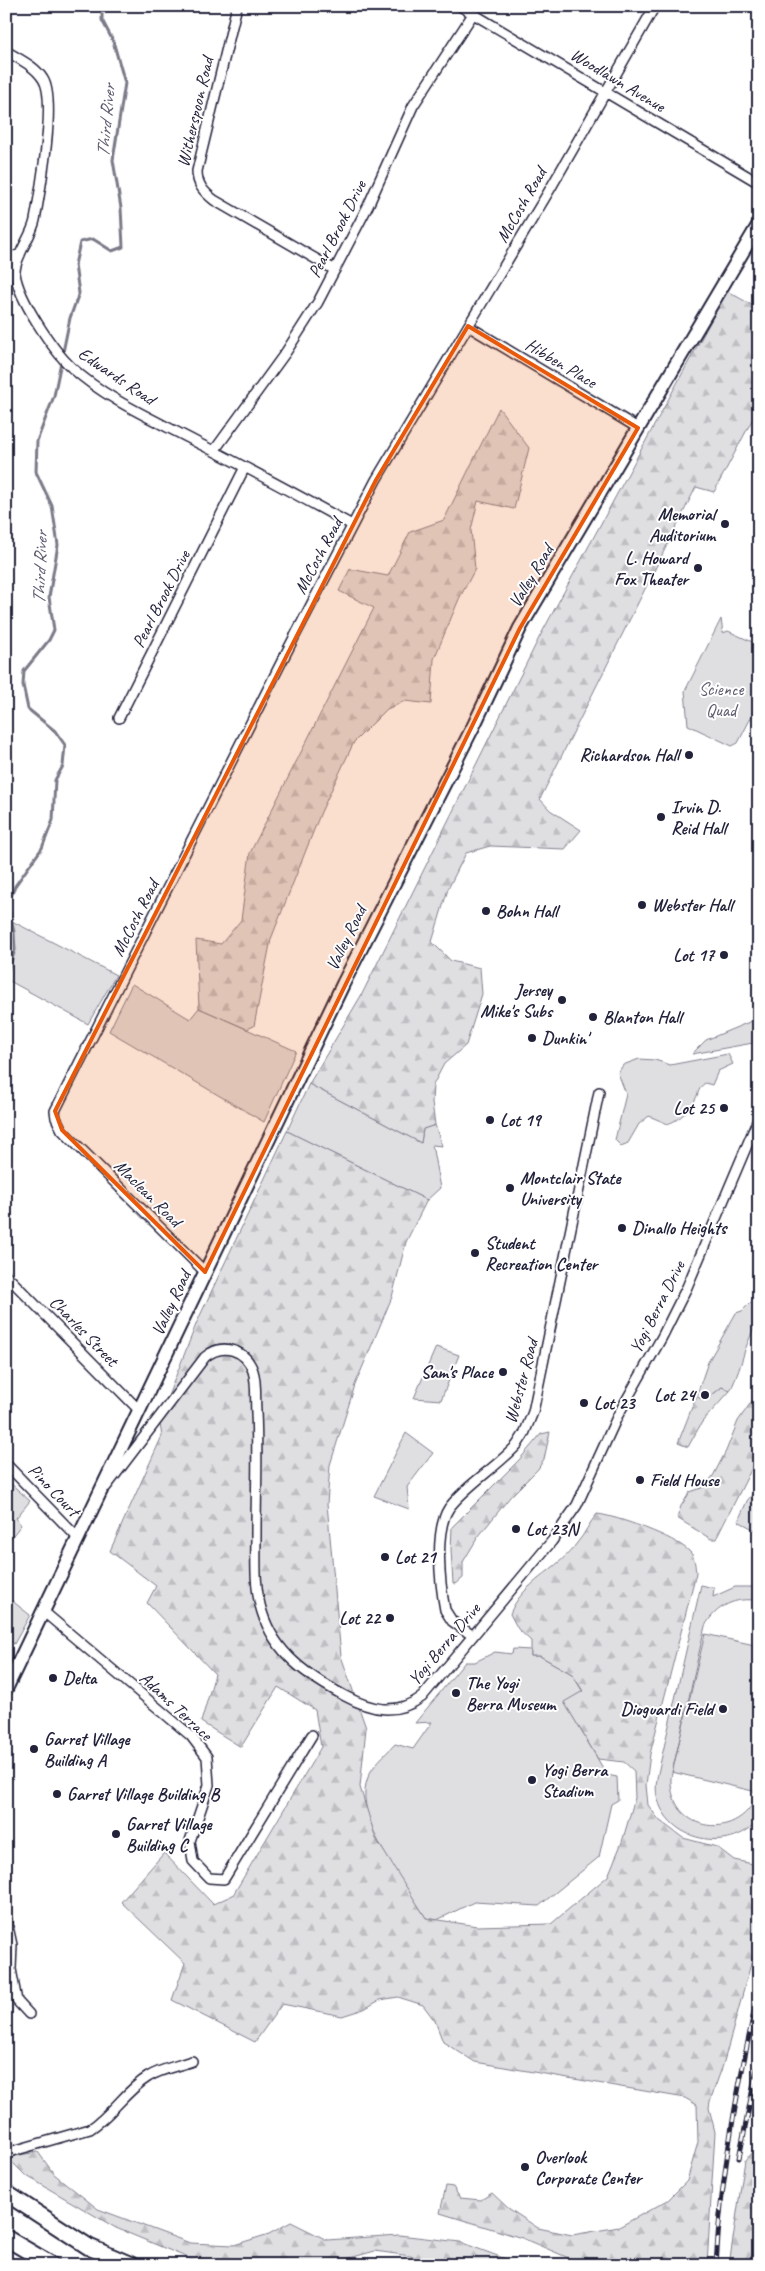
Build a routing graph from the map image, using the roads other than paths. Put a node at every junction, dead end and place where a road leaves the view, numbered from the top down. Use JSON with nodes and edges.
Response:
{"nodes":[{"id":1,"x":237,"y":6,"type":"edge"},
{"id":2,"x":460,"y":6,"type":"edge"},
{"id":3,"x":655,"y":6,"type":"edge"},
{"id":4,"x":473,"y":14,"type":"junction"},
{"id":5,"x":6,"y":51,"type":"edge"},
{"id":6,"x":606,"y":92,"type":"junction"},
{"id":7,"x":759,"y":183,"type":"edge"},
{"id":8,"x":759,"y":224,"type":"edge"},
{"id":9,"x":20,"y":255,"type":"junction"},
{"id":10,"x":6,"y":258,"type":"edge"},
{"id":11,"x":335,"y":270,"type":"junction"},
{"id":12,"x":468,"y":326,"type":"junction"},
{"id":13,"x":638,"y":428,"type":"junction"},
{"id":14,"x":214,"y":451,"type":"junction"},
{"id":15,"x":245,"y":467,"type":"junction"},
{"id":16,"x":352,"y":525,"type":"junction"},
{"id":17,"x":119,"y":718,"type":"dead end"},
{"id":18,"x":599,"y":1092,"type":"dead end"},
{"id":19,"x":759,"y":1117,"type":"edge"},
{"id":20,"x":69,"y":1137,"type":"joint"},
{"id":21,"x":205,"y":1272,"type":"junction"},
{"id":22,"x":6,"y":1275,"type":"edge"},
{"id":23,"x":139,"y":1410,"type":"junction"},
{"id":24,"x":6,"y":1464,"type":"edge"},
{"id":25,"x":98,"y":1499,"type":"junction"},
{"id":26,"x":78,"y":1539,"type":"junction"},
{"id":27,"x":44,"y":1612,"type":"junction"},
{"id":28,"x":473,"y":1636,"type":"junction"},
{"id":29,"x":6,"y":1689,"type":"edge"},
{"id":30,"x":312,"y":1735,"type":"dead end"},
{"id":31,"x":6,"y":1917,"type":"edge"},
{"id":32,"x":29,"y":2014,"type":"dead end"},
{"id":33,"x":192,"y":2061,"type":"dead end"},
{"id":34,"x":6,"y":2153,"type":"edge"},
{"id":35,"x":6,"y":2193,"type":"edge"},
{"id":36,"x":6,"y":2238,"type":"edge"},
{"id":37,"x":52,"y":2265,"type":"edge"},
{"id":38,"x":131,"y":2265,"type":"edge"}],
"edges":[{"from":1,"to":11,"type":"street","name":"Witherspoon Road"},
{"from":2,"to":4,"type":"street","name":"Woodlawn Avenue"},
{"from":3,"to":6,"type":"street","name":"McCosh Road"},
{"from":4,"to":6,"type":"street","name":"Woodlawn Avenue"},
{"from":4,"to":11,"type":"street","name":"Pearl Brook Drive"},
{"from":5,"to":9,"type":"street","name":"Edwards Road"},
{"from":6,"to":7,"type":"street","name":"Woodlawn Avenue"},
{"from":6,"to":12,"type":"street","name":"McCosh Road"},
{"from":8,"to":13,"type":"main road","name":"Valley Road"},
{"from":9,"to":10,"type":"street"},
{"from":9,"to":14,"type":"street","name":"Edwards Road"},
{"from":11,"to":14,"type":"street","name":"Pearl Brook Drive"},
{"from":12,"to":13,"type":"street","name":"Hibben Place"},
{"from":12,"to":16,"type":"street","name":"McCosh Road"},
{"from":13,"to":21,"type":"main road","name":"Valley Road"},
{"from":14,"to":15,"type":"street","name":"Edwards Road"},
{"from":15,"to":16,"type":"street","name":"Edwards Road"},
{"from":15,"to":17,"type":"street","name":"Pearl Brook Drive"},
{"from":16,"to":20,"type":"street","name":"McCosh Road"},
{"from":18,"to":28,"type":"street","name":"Webster Road"},
{"from":19,"to":28,"type":"street","name":"Yogi Berra Drive"},
{"from":20,"to":21,"type":"street","name":"Maclean Road"},
{"from":21,"to":23,"type":"main road","name":"Valley Road"},
{"from":22,"to":23,"type":"street","name":"Charles Street"},
{"from":23,"to":25,"type":"main road","name":"Valley Road"},
{"from":24,"to":26,"type":"street","name":"Pino Court"},
{"from":25,"to":26,"type":"main road","name":"Valley Road"},
{"from":25,"to":28,"type":"street","name":"Yogi Berra Drive"},
{"from":26,"to":27,"type":"main road","name":"Valley Road"},
{"from":27,"to":29,"type":"main road","name":"Valley Road"},
{"from":27,"to":30,"type":"street","name":"Adams Terrace"},
{"from":31,"to":32,"type":"street"},
{"from":33,"to":34,"type":"street"},
{"from":35,"to":38,"type":"highway"},
{"from":36,"to":37,"type":"highway"}]}
